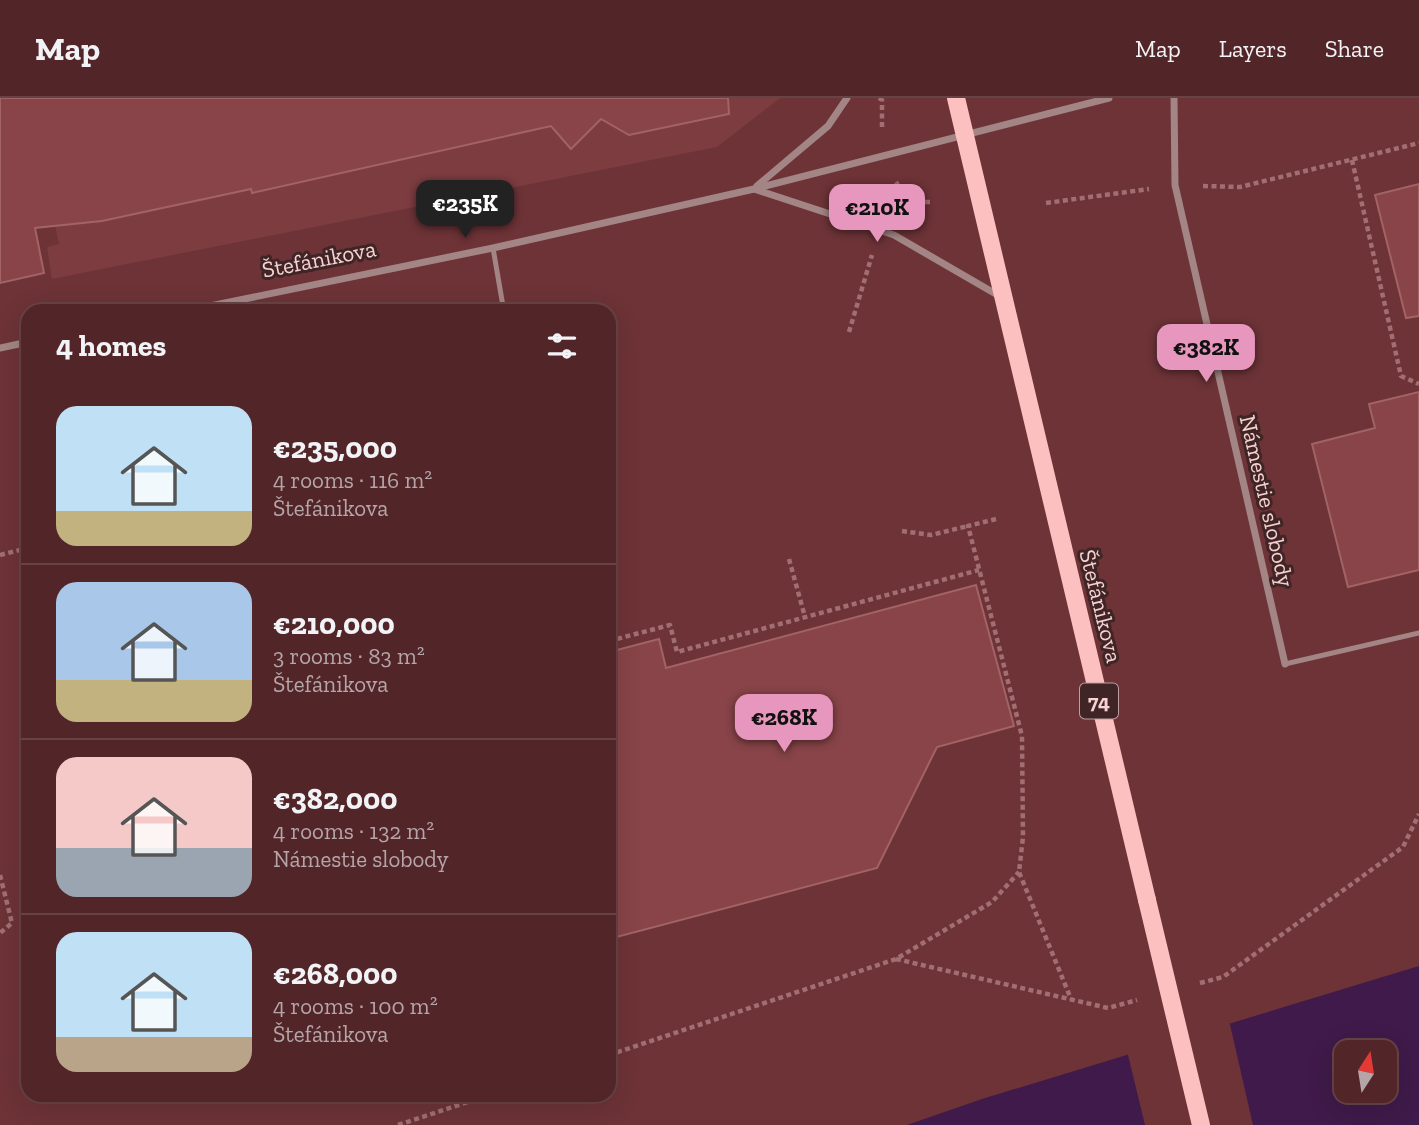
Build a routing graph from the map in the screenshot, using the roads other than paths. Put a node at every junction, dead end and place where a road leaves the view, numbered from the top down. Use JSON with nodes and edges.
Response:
{"nodes":[{"id":1,"x":847,"y":98,"type":"edge"},
{"id":2,"x":956,"y":98,"type":"edge"},
{"id":3,"x":1109,"y":98,"type":"edge"},
{"id":4,"x":1174,"y":98,"type":"edge"},
{"id":5,"x":965,"y":134,"type":"junction"},
{"id":6,"x":754,"y":189,"type":"junction"},
{"id":7,"x":493,"y":248,"type":"junction"},
{"id":8,"x":1001,"y":297,"type":"junction"},
{"id":9,"x":220,"y":304,"type":"edge"},
{"id":10,"x":502,"y":304,"type":"edge"},
{"id":11,"x":21,"y":344,"type":"edge"},
{"id":12,"x":0,"y":348,"type":"edge"},
{"id":13,"x":1419,"y":633,"type":"edge"},
{"id":14,"x":1285,"y":664,"type":"joint"},
{"id":15,"x":1201,"y":1125,"type":"edge"}],
"edges":[{"from":1,"to":6,"type":"street"},
{"from":2,"to":5,"type":"main road","name":"Štefánikova","number":"74"},
{"from":3,"to":5,"type":"street","name":"Štefánikova"},
{"from":4,"to":14,"type":"street","name":"Námestie slobody"},
{"from":5,"to":6,"type":"street","name":"Štefánikova"},
{"from":5,"to":8,"type":"main road","name":"Štefánikova","number":"74"},
{"from":6,"to":7,"type":"street","name":"Štefánikova"},
{"from":6,"to":8,"type":"street"},
{"from":7,"to":9,"type":"street","name":"Štefánikova"},
{"from":7,"to":10,"type":"lane"},
{"from":8,"to":15,"type":"main road","name":"Štefánikova","number":"74","bridge":true},
{"from":11,"to":12,"type":"street"},
{"from":13,"to":14,"type":"lane"}]}
